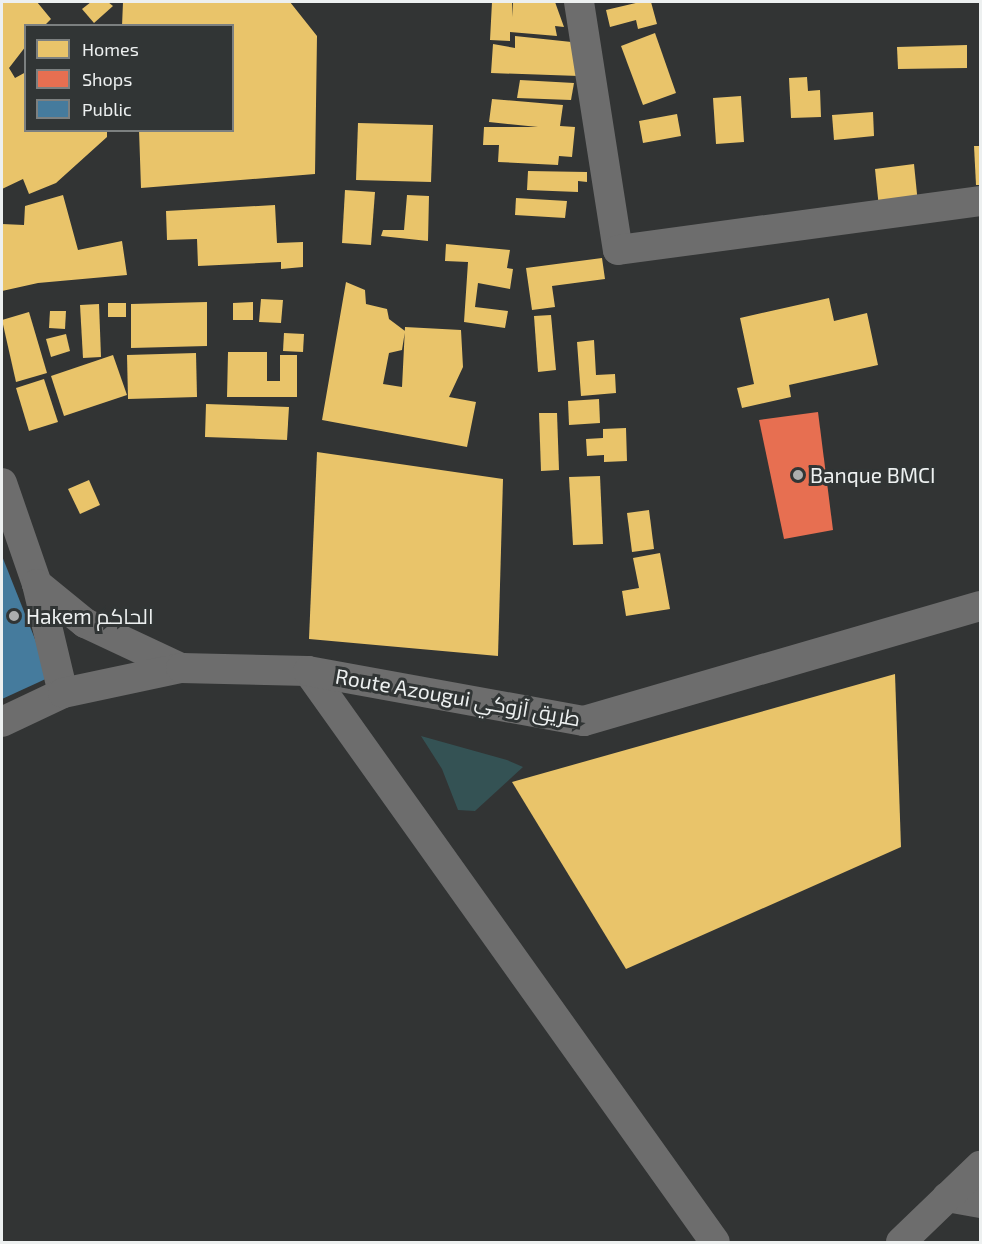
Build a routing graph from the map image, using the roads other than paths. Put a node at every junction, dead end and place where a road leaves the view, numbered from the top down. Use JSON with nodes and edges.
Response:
{"nodes":[{"id":1,"x":579,"y":2,"type":"edge"},
{"id":2,"x":981,"y":201,"type":"edge"},
{"id":3,"x":2,"y":483,"type":"edge"},
{"id":4,"x":37,"y":584,"type":"junction"},
{"id":5,"x":981,"y":606,"type":"edge"},
{"id":6,"x":181,"y":668,"type":"junction"},
{"id":7,"x":308,"y":671,"type":"junction"},
{"id":8,"x":63,"y":693,"type":"junction"},
{"id":9,"x":2,"y":722,"type":"edge"},
{"id":10,"x":981,"y":1166,"type":"edge"},
{"id":11,"x":947,"y":1197,"type":"junction"},
{"id":12,"x":981,"y":1203,"type":"edge"},
{"id":13,"x":715,"y":1242,"type":"edge"},
{"id":14,"x":901,"y":1242,"type":"edge"}],
"edges":[{"from":1,"to":2,"type":"street"},
{"from":3,"to":4,"type":"street"},
{"from":4,"to":6,"type":"street"},
{"from":4,"to":8,"type":"street"},
{"from":5,"to":7,"type":"street","name":"Route Azougui طريق آزوكي"},
{"from":6,"to":7,"type":"street","name":"Route Azougui طريق آزوكي"},
{"from":6,"to":8,"type":"street","name":"Route Azougui طريق آزوكي"},
{"from":7,"to":13,"type":"street"},
{"from":8,"to":9,"type":"street","name":"Route Azougui طريق آزوكي"},
{"from":10,"to":11,"type":"street"},
{"from":11,"to":12,"type":"street"},
{"from":11,"to":14,"type":"street"}]}
